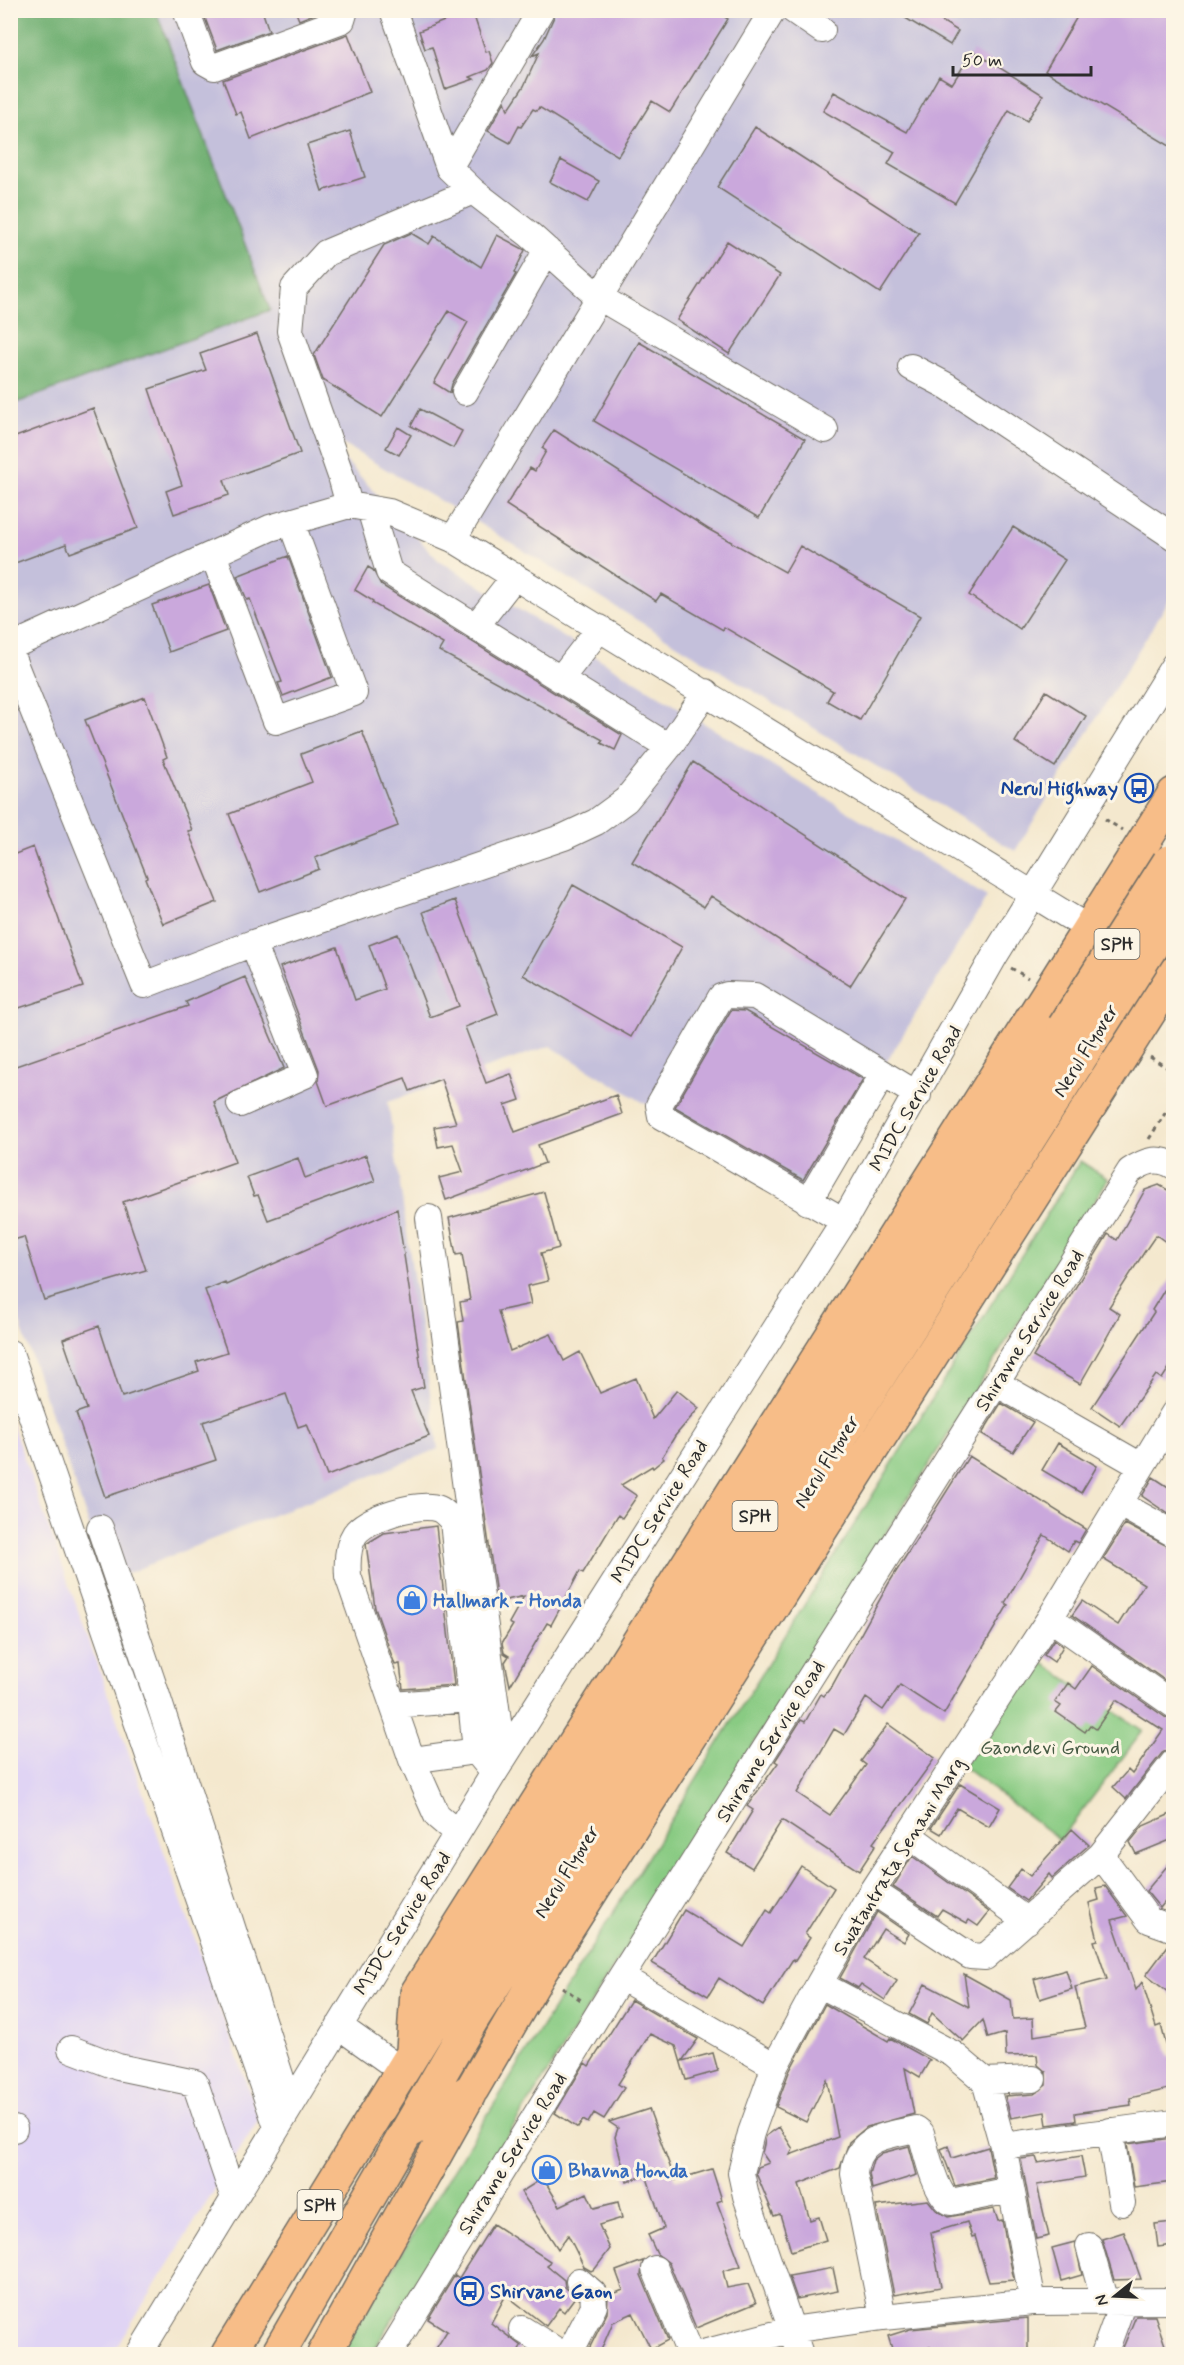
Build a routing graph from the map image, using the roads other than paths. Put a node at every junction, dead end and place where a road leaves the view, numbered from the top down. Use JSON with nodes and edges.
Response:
{"nodes":[{"id":1,"x":186,"y":10,"type":"edge"},
{"id":2,"x":345,"y":10,"type":"edge"},
{"id":3,"x":393,"y":10,"type":"edge"},
{"id":4,"x":541,"y":10,"type":"edge"},
{"id":5,"x":773,"y":10,"type":"edge"},
{"id":6,"x":793,"y":10,"type":"edge"},
{"id":7,"x":822,"y":30,"type":"dead end"},
{"id":8,"x":449,"y":168,"type":"junction"},
{"id":9,"x":473,"y":191,"type":"junction"},
{"id":10,"x":547,"y":250,"type":"junction"},
{"id":11,"x":599,"y":297,"type":"junction"},
{"id":12,"x":911,"y":367,"type":"dead end"},
{"id":13,"x":465,"y":392,"type":"dead end"},
{"id":14,"x":825,"y":430,"type":"dead end"},
{"id":15,"x":359,"y":507,"type":"junction"},
{"id":16,"x":291,"y":522,"type":"junction"},
{"id":17,"x":1173,"y":537,"type":"edge"},
{"id":18,"x":453,"y":539,"type":"junction"},
{"id":19,"x":213,"y":554,"type":"junction"},
{"id":20,"x":515,"y":576,"type":"junction"},
{"id":21,"x":476,"y":626,"type":"junction"},
{"id":22,"x":600,"y":628,"type":"junction"},
{"id":23,"x":10,"y":647,"type":"edge"},
{"id":24,"x":10,"y":653,"type":"edge"},
{"id":25,"x":1173,"y":665,"type":"edge"},
{"id":26,"x":561,"y":678,"type":"junction"},
{"id":27,"x":706,"y":692,"type":"junction"},
{"id":28,"x":669,"y":747,"type":"junction"},
{"id":29,"x":1173,"y":794,"type":"edge"},
{"id":30,"x":1171,"y":858,"type":"edge"},
{"id":31,"x":1032,"y":894,"type":"junction"},
{"id":32,"x":1173,"y":911,"type":"edge"},
{"id":33,"x":1088,"y":928,"type":"junction"},
{"id":34,"x":254,"y":943,"type":"junction"},
{"id":35,"x":1173,"y":973,"type":"edge"},
{"id":36,"x":1161,"y":1005,"type":"edge"},
{"id":37,"x":1077,"y":1036,"type":"junction"},
{"id":38,"x":883,"y":1074,"type":"junction"},
{"id":39,"x":918,"y":1095,"type":"junction"},
{"id":40,"x":240,"y":1104,"type":"dead end"},
{"id":41,"x":1173,"y":1166,"type":"edge"},
{"id":42,"x":808,"y":1202,"type":"junction"},
{"id":43,"x":429,"y":1218,"type":"dead end"},
{"id":44,"x":844,"y":1221,"type":"junction"},
{"id":45,"x":10,"y":1353,"type":"edge"},
{"id":46,"x":996,"y":1383,"type":"junction"},
{"id":47,"x":1173,"y":1413,"type":"edge"},
{"id":48,"x":1141,"y":1466,"type":"junction"},
{"id":49,"x":1120,"y":1504,"type":"junction"},
{"id":50,"x":100,"y":1528,"type":"dead end"},
{"id":51,"x":1173,"y":1534,"type":"edge"},
{"id":52,"x":1050,"y":1618,"type":"junction"},
{"id":53,"x":471,"y":1699,"type":"junction"},
{"id":54,"x":393,"y":1705,"type":"junction"},
{"id":55,"x":1173,"y":1705,"type":"edge"},
{"id":56,"x":476,"y":1751,"type":"junction"},
{"id":57,"x":412,"y":1760,"type":"junction"},
{"id":58,"x":1173,"y":1762,"type":"edge"},
{"id":59,"x":499,"y":1765,"type":"junction"},
{"id":60,"x":457,"y":1833,"type":"junction"},
{"id":61,"x":910,"y":1836,"type":"junction"},
{"id":62,"x":1101,"y":1855,"type":"junction"},
{"id":63,"x":872,"y":1891,"type":"junction"},
{"id":64,"x":1028,"y":1921,"type":"junction"},
{"id":65,"x":1173,"y":1929,"type":"edge"},
{"id":66,"x":621,"y":1977,"type":"junction"},
{"id":67,"x":819,"y":1984,"type":"junction"},
{"id":68,"x":339,"y":2026,"type":"junction"},
{"id":69,"x":71,"y":2049,"type":"dead end"},
{"id":70,"x":407,"y":2063,"type":"junction"},
{"id":71,"x":775,"y":2066,"type":"junction"},
{"id":72,"x":1033,"y":2079,"type":"dead end"},
{"id":73,"x":985,"y":2081,"type":"junction"},
{"id":74,"x":472,"y":2089,"type":"junction"},
{"id":75,"x":284,"y":2116,"type":"junction"},
{"id":76,"x":1173,"y":2123,"type":"edge"},
{"id":77,"x":1110,"y":2131,"type":"junction"},
{"id":78,"x":405,"y":2135,"type":"junction"},
{"id":79,"x":1003,"y":2146,"type":"junction"},
{"id":80,"x":1010,"y":2190,"type":"junction"},
{"id":81,"x":234,"y":2198,"type":"junction"},
{"id":82,"x":1122,"y":2203,"type":"dead end"},
{"id":83,"x":1089,"y":2246,"type":"dead end"},
{"id":84,"x":655,"y":2269,"type":"dead end"},
{"id":85,"x":579,"y":2281,"type":"dead end"},
{"id":86,"x":1173,"y":2301,"type":"edge"},
{"id":87,"x":1033,"y":2302,"type":"junction"},
{"id":88,"x":1114,"y":2302,"type":"junction"},
{"id":89,"x":883,"y":2317,"type":"junction"},
{"id":90,"x":522,"y":2329,"type":"dead end"},
{"id":91,"x":791,"y":2330,"type":"junction"},
{"id":92,"x":139,"y":2355,"type":"edge"},
{"id":93,"x":228,"y":2355,"type":"edge"},
{"id":94,"x":278,"y":2355,"type":"edge"},
{"id":95,"x":324,"y":2355,"type":"edge"},
{"id":96,"x":389,"y":2355,"type":"edge"},
{"id":97,"x":562,"y":2355,"type":"edge"},
{"id":98,"x":569,"y":2355,"type":"edge"},
{"id":99,"x":690,"y":2355,"type":"edge"},
{"id":100,"x":699,"y":2355,"type":"edge"},
{"id":101,"x":800,"y":2355,"type":"edge"},
{"id":102,"x":1104,"y":2355,"type":"edge"}],
"edges":[{"from":1,"to":2,"type":"street"},
{"from":3,"to":8,"type":"street"},
{"from":4,"to":8,"type":"street"},
{"from":5,"to":11,"type":"street"},
{"from":6,"to":7,"type":"street"},
{"from":8,"to":9,"type":"street"},
{"from":9,"to":10,"type":"street"},
{"from":9,"to":15,"type":"street"},
{"from":10,"to":11,"type":"street"},
{"from":10,"to":13,"type":"street"},
{"from":11,"to":14,"type":"street"},
{"from":11,"to":18,"type":"street"},
{"from":12,"to":17,"type":"street"},
{"from":15,"to":16,"type":"street"},
{"from":15,"to":18,"type":"street"},
{"from":15,"to":21,"type":"street"},
{"from":16,"to":19,"type":"street"},
{"from":16,"to":19,"type":"street"},
{"from":18,"to":20,"type":"street"},
{"from":19,"to":23,"type":"street"},
{"from":20,"to":21,"type":"street"},
{"from":20,"to":22,"type":"street"},
{"from":21,"to":26,"type":"street"},
{"from":22,"to":26,"type":"street"},
{"from":22,"to":27,"type":"street"},
{"from":24,"to":34,"type":"street"},
{"from":25,"to":31,"type":"street","name":"MIDC Service Road"},
{"from":26,"to":28,"type":"street"},
{"from":27,"to":28,"type":"street"},
{"from":27,"to":31,"type":"street"},
{"from":28,"to":34,"type":"street"},
{"from":29,"to":33,"type":"highway"},
{"from":30,"to":37,"type":"highway","name":"Nerul Flyover","number":"SPH","bridge":true},
{"from":31,"to":33,"type":"street"},
{"from":31,"to":39,"type":"street","name":"MIDC Service Road"},
{"from":32,"to":37,"type":"highway","name":"Nerul Flyover","number":"SPH","bridge":true},
{"from":33,"to":70,"type":"highway"},
{"from":34,"to":40,"type":"street"},
{"from":35,"to":36,"type":"highway"},
{"from":36,"to":74,"type":"highway"},
{"from":37,"to":70,"type":"highway","name":"Nerul Flyover","number":"SPH"},
{"from":37,"to":78,"type":"highway","name":"Nerul Flyover","number":"SPH"},
{"from":38,"to":39,"type":"street"},
{"from":38,"to":42,"type":"street"},
{"from":38,"to":42,"type":"street"},
{"from":39,"to":44,"type":"street","name":"MIDC Service Road"},
{"from":41,"to":46,"type":"street","name":"Shiravne Service Road"},
{"from":42,"to":44,"type":"street"},
{"from":43,"to":59,"type":"street"},
{"from":44,"to":59,"type":"street","name":"MIDC Service Road"},
{"from":45,"to":75,"type":"street"},
{"from":46,"to":48,"type":"street"},
{"from":46,"to":66,"type":"street","name":"Shiravne Service Road"},
{"from":47,"to":48,"type":"street","name":"Swatantrata Senani Marg"},
{"from":48,"to":49,"type":"street","name":"Swatantrata Senani Marg"},
{"from":49,"to":51,"type":"street"},
{"from":49,"to":52,"type":"street","name":"Swatantrata Senani Marg"},
{"from":50,"to":75,"type":"street"},
{"from":52,"to":55,"type":"street"},
{"from":52,"to":61,"type":"street","name":"Swatantrata Senani Marg"},
{"from":53,"to":54,"type":"street"},
{"from":53,"to":54,"type":"street"},
{"from":53,"to":56,"type":"street"},
{"from":54,"to":57,"type":"street"},
{"from":56,"to":57,"type":"street"},
{"from":56,"to":59,"type":"street"},
{"from":57,"to":60,"type":"street"},
{"from":58,"to":62,"type":"street"},
{"from":59,"to":60,"type":"street","name":"MIDC Service Road"},
{"from":60,"to":68,"type":"street","name":"MIDC Service Road"},
{"from":61,"to":63,"type":"street","name":"Swatantrata Senani Marg"},
{"from":61,"to":64,"type":"street"},
{"from":62,"to":64,"type":"street"},
{"from":62,"to":65,"type":"street"},
{"from":63,"to":64,"type":"street"},
{"from":63,"to":67,"type":"street","name":"Swatantrata Senani Marg"},
{"from":66,"to":71,"type":"street"},
{"from":66,"to":96,"type":"street","name":"Shiravne Service Road"},
{"from":67,"to":71,"type":"street","name":"Swatantrata Senani Marg"},
{"from":67,"to":73,"type":"street"},
{"from":68,"to":70,"type":"street"},
{"from":68,"to":75,"type":"street","name":"MIDC Service Road"},
{"from":69,"to":81,"type":"street"},
{"from":70,"to":93,"type":"highway","number":"SPH"},
{"from":71,"to":91,"type":"street","name":"Swatantrata Senani Marg"},
{"from":72,"to":73,"type":"street"},
{"from":73,"to":79,"type":"street"},
{"from":74,"to":78,"type":"highway"},
{"from":74,"to":95,"type":"highway"},
{"from":75,"to":81,"type":"street","name":"MIDC Service Road"},
{"from":76,"to":77,"type":"street"},
{"from":77,"to":79,"type":"street"},
{"from":77,"to":82,"type":"street"},
{"from":78,"to":94,"type":"highway","number":"SPH"},
{"from":79,"to":80,"type":"street"},
{"from":80,"to":87,"type":"street"},
{"from":80,"to":89,"type":"street"},
{"from":81,"to":92,"type":"street","name":"MIDC Service Road"},
{"from":83,"to":88,"type":"street"},
{"from":84,"to":99,"type":"street"},
{"from":85,"to":98,"type":"street"},
{"from":86,"to":88,"type":"street"},
{"from":87,"to":88,"type":"street"},
{"from":87,"to":89,"type":"street"},
{"from":88,"to":102,"type":"street"},
{"from":89,"to":91,"type":"street"},
{"from":90,"to":97,"type":"street"},
{"from":91,"to":100,"type":"street"},
{"from":91,"to":101,"type":"street","name":"Swatantrata Senani Marg"}]}
